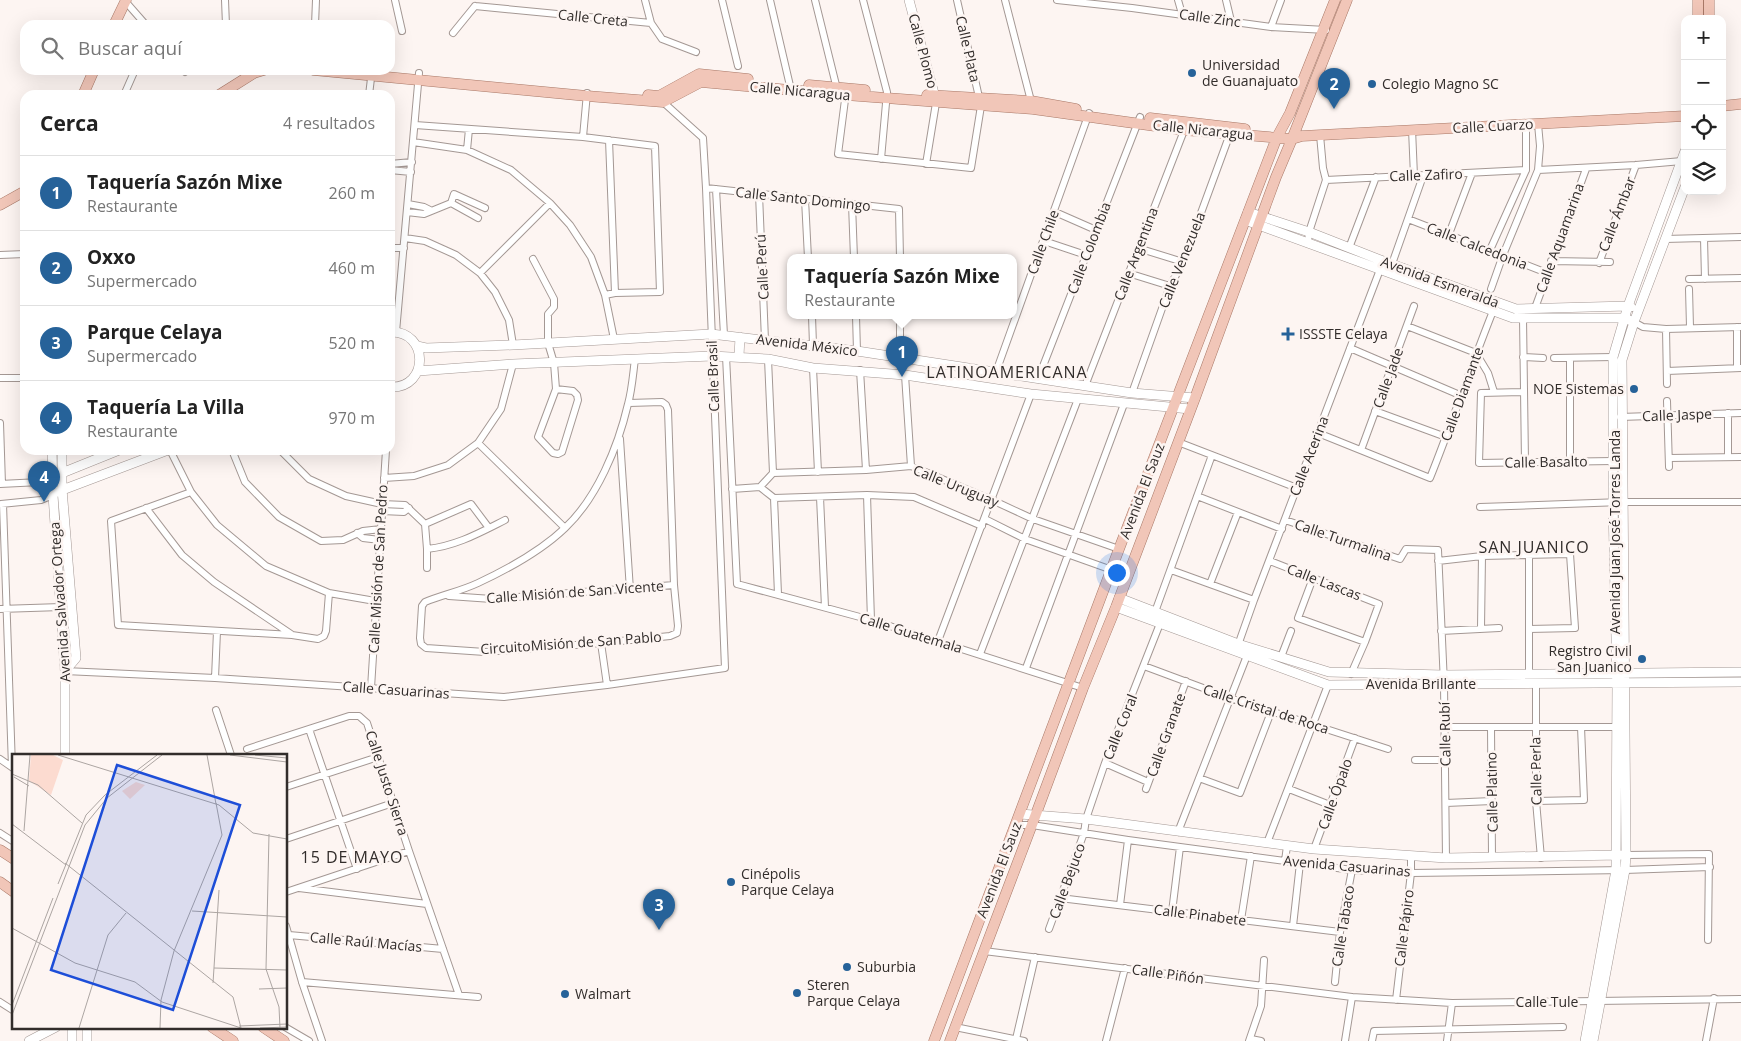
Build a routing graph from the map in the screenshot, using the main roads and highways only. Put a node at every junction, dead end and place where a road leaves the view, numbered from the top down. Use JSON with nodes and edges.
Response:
{"nodes":[{"id":1,"x":1335,"y":0,"type":"edge"},
{"id":2,"x":1346,"y":0,"type":"edge"},
{"id":3,"x":1698,"y":0,"type":"edge"},
{"id":4,"x":1709,"y":0,"type":"edge"},
{"id":5,"x":125,"y":1,"type":"edge"},
{"id":6,"x":1698,"y":15,"type":"edge"},
{"id":7,"x":1709,"y":15,"type":"edge"},
{"id":8,"x":116,"y":20,"type":"edge"},
{"id":9,"x":1329,"y":31,"type":"junction"},
{"id":10,"x":395,"y":74,"type":"edge"},
{"id":11,"x":92,"y":75,"type":"edge"},
{"id":12,"x":244,"y":75,"type":"edge"},
{"id":13,"x":251,"y":75,"type":"edge"},
{"id":14,"x":85,"y":90,"type":"edge"},
{"id":15,"x":219,"y":90,"type":"edge"},
{"id":16,"x":227,"y":90,"type":"edge"},
{"id":17,"x":981,"y":102,"type":"junction"},
{"id":18,"x":1741,"y":104,"type":"edge"},
{"id":19,"x":1726,"y":106,"type":"edge"},
{"id":20,"x":1089,"y":115,"type":"junction"},
{"id":21,"x":1681,"y":116,"type":"edge"},
{"id":22,"x":1278,"y":135,"type":"junction"},
{"id":23,"x":1296,"y":136,"type":"junction"},
{"id":24,"x":20,"y":194,"type":"edge"},
{"id":25,"x":0,"y":205,"type":"edge"},
{"id":26,"x":0,"y":850,"type":"edge"},
{"id":27,"x":12,"y":858,"type":"edge"},
{"id":28,"x":0,"y":882,"type":"edge"},
{"id":29,"x":12,"y":891,"type":"edge"},
{"id":30,"x":967,"y":954,"type":"junction"},
{"id":31,"x":982,"y":955,"type":"junction"},
{"id":32,"x":214,"y":1028,"type":"edge"},
{"id":33,"x":264,"y":1028,"type":"edge"},
{"id":34,"x":233,"y":1041,"type":"edge"},
{"id":35,"x":284,"y":1041,"type":"edge"},
{"id":36,"x":934,"y":1041,"type":"edge"},
{"id":37,"x":950,"y":1041,"type":"edge"}],
"edges":[{"from":1,"to":9,"type":"main road","name":"Avenida El Sauz"},
{"from":2,"to":9,"type":"main road","name":"Avenida El Sauz"},
{"from":3,"to":6,"type":"main road"},
{"from":4,"to":7,"type":"main road"},
{"from":5,"to":8,"type":"main road"},
{"from":9,"to":22,"type":"main road","name":"Avenida El Sauz"},
{"from":9,"to":23,"type":"main road","name":"Avenida El Sauz"},
{"from":10,"to":17,"type":"main road","name":"Calle Nicaragua"},
{"from":11,"to":14,"type":"main road"},
{"from":12,"to":15,"type":"main road"},
{"from":13,"to":16,"type":"main road"},
{"from":17,"to":20,"type":"main road","name":"Calle Nicaragua"},
{"from":17,"to":20,"type":"main road","name":"Calle Nicaragua"},
{"from":18,"to":19,"type":"main road"},
{"from":20,"to":22,"type":"main road","name":"Calle Nicaragua"},
{"from":21,"to":23,"type":"main road","name":"Calle Cuarzo"},
{"from":22,"to":23,"type":"main road","name":"Calle Nicaragua"},
{"from":22,"to":30,"type":"main road","name":"Avenida El Sauz"},
{"from":23,"to":31,"type":"main road","name":"Avenida El Sauz"},
{"from":24,"to":25,"type":"main road"},
{"from":26,"to":27,"type":"main road"},
{"from":28,"to":29,"type":"main road"},
{"from":30,"to":31,"type":"main road"},
{"from":30,"to":36,"type":"main road","name":"Avenida El Sauz"},
{"from":31,"to":37,"type":"main road","name":"Avenida El Sauz"},
{"from":32,"to":34,"type":"main road"},
{"from":33,"to":35,"type":"main road"}]}
